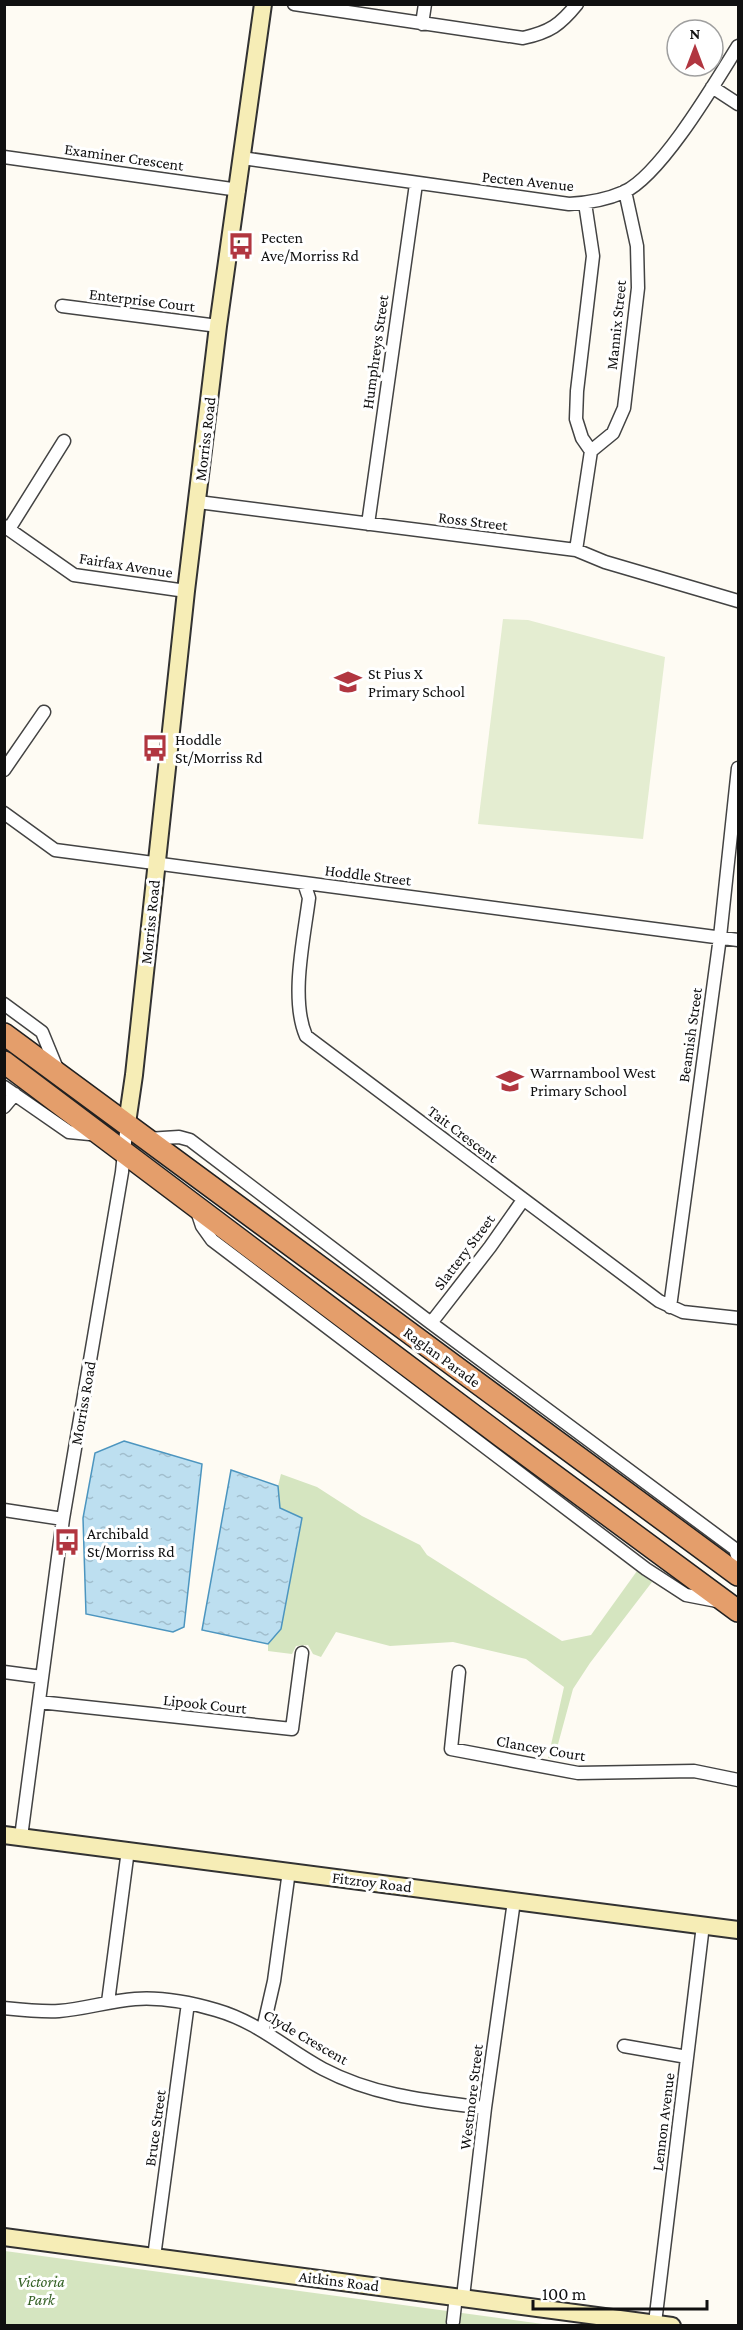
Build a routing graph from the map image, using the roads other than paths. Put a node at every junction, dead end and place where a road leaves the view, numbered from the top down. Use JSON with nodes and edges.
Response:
{"nodes":[{"id":1,"x":263,"y":4,"type":"edge"},
{"id":2,"x":294,"y":4,"type":"edge"},
{"id":3,"x":425,"y":4,"type":"edge"},
{"id":4,"x":578,"y":4,"type":"edge"},
{"id":5,"x":423,"y":24,"type":"junction"},
{"id":6,"x":738,"y":46,"type":"edge"},
{"id":7,"x":712,"y":87,"type":"junction"},
{"id":8,"x":738,"y":104,"type":"edge"},
{"id":9,"x":4,"y":157,"type":"edge"},
{"id":10,"x":242,"y":159,"type":"junction"},
{"id":11,"x":416,"y":184,"type":"junction"},
{"id":12,"x":239,"y":190,"type":"junction"},
{"id":13,"x":625,"y":191,"type":"junction"},
{"id":14,"x":585,"y":203,"type":"junction"},
{"id":15,"x":62,"y":306,"type":"dead end"},
{"id":16,"x":218,"y":326,"type":"junction"},
{"id":17,"x":64,"y":441,"type":"dead end"},
{"id":18,"x":591,"y":451,"type":"junction"},
{"id":19,"x":198,"y":502,"type":"junction"},
{"id":20,"x":368,"y":524,"type":"junction"},
{"id":21,"x":7,"y":527,"type":"edge"},
{"id":22,"x":576,"y":550,"type":"junction"},
{"id":23,"x":186,"y":591,"type":"junction"},
{"id":24,"x":738,"y":601,"type":"edge"},
{"id":25,"x":44,"y":712,"type":"dead end"},
{"id":26,"x":738,"y":768,"type":"edge"},
{"id":27,"x":4,"y":770,"type":"edge"},
{"id":28,"x":4,"y":813,"type":"edge"},
{"id":29,"x":155,"y":864,"type":"junction"},
{"id":30,"x":304,"y":884,"type":"junction"},
{"id":31,"x":720,"y":937,"type":"junction"},
{"id":32,"x":738,"y":940,"type":"edge"},
{"id":33,"x":4,"y":1004,"type":"edge"},
{"id":34,"x":4,"y":1034,"type":"edge"},
{"id":35,"x":4,"y":1062,"type":"edge"},
{"id":36,"x":60,"y":1076,"type":"junction"},
{"id":37,"x":10,"y":1090,"type":"edge"},
{"id":38,"x":4,"y":1107,"type":"edge"},
{"id":39,"x":127,"y":1123,"type":"junction"},
{"id":40,"x":104,"y":1136,"type":"junction"},
{"id":41,"x":145,"y":1139,"type":"junction"},
{"id":42,"x":124,"y":1151,"type":"junction"},
{"id":43,"x":523,"y":1200,"type":"junction"},
{"id":44,"x":670,"y":1307,"type":"junction"},
{"id":45,"x":738,"y":1318,"type":"edge"},
{"id":46,"x":431,"y":1323,"type":"junction"},
{"id":47,"x":4,"y":1510,"type":"edge"},
{"id":48,"x":63,"y":1518,"type":"junction"},
{"id":49,"x":738,"y":1558,"type":"edge"},
{"id":50,"x":738,"y":1575,"type":"edge"},
{"id":51,"x":733,"y":1607,"type":"edge"},
{"id":52,"x":302,"y":1653,"type":"dead end"},
{"id":53,"x":4,"y":1672,"type":"edge"},
{"id":54,"x":459,"y":1672,"type":"dead end"},
{"id":55,"x":42,"y":1677,"type":"junction"},
{"id":56,"x":39,"y":1702,"type":"junction"},
{"id":57,"x":738,"y":1780,"type":"edge"},
{"id":58,"x":13,"y":1836,"type":"edge"},
{"id":59,"x":128,"y":1850,"type":"junction"},
{"id":60,"x":289,"y":1871,"type":"junction"},
{"id":61,"x":514,"y":1901,"type":"junction"},
{"id":62,"x":703,"y":1925,"type":"junction"},
{"id":63,"x":738,"y":1930,"type":"edge"},
{"id":64,"x":108,"y":2002,"type":"junction"},
{"id":65,"x":188,"y":2004,"type":"junction"},
{"id":66,"x":4,"y":2008,"type":"edge"},
{"id":67,"x":263,"y":2030,"type":"junction"},
{"id":68,"x":624,"y":2046,"type":"dead end"},
{"id":69,"x":687,"y":2057,"type":"junction"},
{"id":70,"x":485,"y":2108,"type":"junction"},
{"id":71,"x":4,"y":2237,"type":"edge"},
{"id":72,"x":154,"y":2257,"type":"junction"},
{"id":73,"x":459,"y":2297,"type":"junction"},
{"id":74,"x":453,"y":2322,"type":"dead end"},
{"id":75,"x":655,"y":2323,"type":"junction"},
{"id":76,"x":672,"y":2325,"type":"edge"}],
"edges":[{"from":1,"to":10,"type":"street","name":"Morriss Road"},
{"from":2,"to":5,"type":"street"},
{"from":3,"to":5,"type":"street"},
{"from":4,"to":5,"type":"street"},
{"from":6,"to":7,"type":"street","name":"Pecten Avenue"},
{"from":7,"to":8,"type":"street"},
{"from":7,"to":13,"type":"street","name":"Pecten Avenue"},
{"from":9,"to":12,"type":"street","name":"Examiner Crescent"},
{"from":10,"to":11,"type":"street","name":"Pecten Avenue"},
{"from":10,"to":12,"type":"street","name":"Morriss Road"},
{"from":11,"to":14,"type":"street","name":"Pecten Avenue"},
{"from":11,"to":20,"type":"street","name":"Humphreys Street"},
{"from":12,"to":16,"type":"street","name":"Morriss Road"},
{"from":13,"to":14,"type":"street","name":"Pecten Avenue"},
{"from":13,"to":18,"type":"street","name":"Mannix Street"},
{"from":14,"to":18,"type":"street","name":"Mannix Street"},
{"from":15,"to":16,"type":"street","name":"Enterprise Court"},
{"from":16,"to":19,"type":"street","name":"Morriss Road"},
{"from":17,"to":21,"type":"street"},
{"from":18,"to":22,"type":"street"},
{"from":19,"to":20,"type":"street","name":"Ross Street"},
{"from":19,"to":23,"type":"street","name":"Morriss Road"},
{"from":20,"to":22,"type":"street","name":"Ross Street"},
{"from":21,"to":23,"type":"street","name":"Fairfax Avenue"},
{"from":22,"to":24,"type":"street","name":"Ross Street"},
{"from":23,"to":29,"type":"street","name":"Morriss Road"},
{"from":25,"to":27,"type":"street"},
{"from":26,"to":31,"type":"street","name":"Beamish Street"},
{"from":28,"to":29,"type":"street","name":"Hoddle Street"},
{"from":29,"to":30,"type":"street","name":"Hoddle Street"},
{"from":29,"to":39,"type":"street","name":"Morriss Road"},
{"from":30,"to":31,"type":"street","name":"Hoddle Street"},
{"from":30,"to":43,"type":"street","name":"Tait Crescent"},
{"from":31,"to":32,"type":"street","name":"Hoddle Street"},
{"from":31,"to":44,"type":"street","name":"Beamish Street"},
{"from":33,"to":36,"type":"street"},
{"from":34,"to":36,"type":"highway","name":"Raglan Parade"},
{"from":35,"to":40,"type":"highway","name":"Raglan Parade"},
{"from":36,"to":39,"type":"highway","name":"Raglan Parade"},
{"from":37,"to":38,"type":"street"},
{"from":37,"to":40,"type":"street"},
{"from":39,"to":41,"type":"highway","name":"Raglan Parade"},
{"from":39,"to":42,"type":"street","name":"Morriss Road"},
{"from":40,"to":42,"type":"highway","name":"Raglan Parade"},
{"from":41,"to":46,"type":"street","name":"Raglan Parade"},
{"from":41,"to":50,"type":"highway","name":"Raglan Parade"},
{"from":42,"to":48,"type":"street","name":"Morriss Road"},
{"from":42,"to":51,"type":"highway","name":"Raglan Parade"},
{"from":43,"to":44,"type":"street","name":"Tait Crescent"},
{"from":43,"to":46,"type":"street","name":"Slattery Street"},
{"from":44,"to":45,"type":"street","name":"Tait Crescent"},
{"from":46,"to":49,"type":"street","name":"Raglan Parade"},
{"from":47,"to":48,"type":"street"},
{"from":48,"to":55,"type":"street","name":"Morriss Road"},
{"from":52,"to":56,"type":"street","name":"Lipook Court"},
{"from":53,"to":55,"type":"street"},
{"from":54,"to":57,"type":"street","name":"Clancey Court"},
{"from":55,"to":56,"type":"street","name":"Morriss Road"},
{"from":56,"to":58,"type":"street","name":"Morriss Road"},
{"from":58,"to":59,"type":"street","name":"Fitzroy Road"},
{"from":59,"to":60,"type":"street","name":"Fitzroy Road"},
{"from":59,"to":64,"type":"street"},
{"from":60,"to":61,"type":"street","name":"Fitzroy Road"},
{"from":60,"to":67,"type":"street"},
{"from":61,"to":62,"type":"street","name":"Fitzroy Road"},
{"from":61,"to":70,"type":"street","name":"Westmore Street"},
{"from":62,"to":63,"type":"street","name":"Fitzroy Road"},
{"from":62,"to":69,"type":"street","name":"Lennon Avenue"},
{"from":64,"to":65,"type":"street","name":"Clyde Crescent"},
{"from":64,"to":66,"type":"street","name":"Clyde Crescent"},
{"from":65,"to":67,"type":"street","name":"Clyde Crescent"},
{"from":65,"to":72,"type":"street","name":"Bruce Street"},
{"from":67,"to":70,"type":"street","name":"Clyde Crescent"},
{"from":68,"to":69,"type":"street"},
{"from":69,"to":75,"type":"street","name":"Lennon Avenue"},
{"from":70,"to":73,"type":"street","name":"Westmore Street"},
{"from":71,"to":72,"type":"street","name":"Aitkins Road"},
{"from":72,"to":73,"type":"street","name":"Aitkins Road"},
{"from":73,"to":74,"type":"street","name":"Westmore Street"},
{"from":73,"to":75,"type":"street","name":"Aitkins Road"},
{"from":75,"to":76,"type":"street","name":"Aitkins Road"}]}
